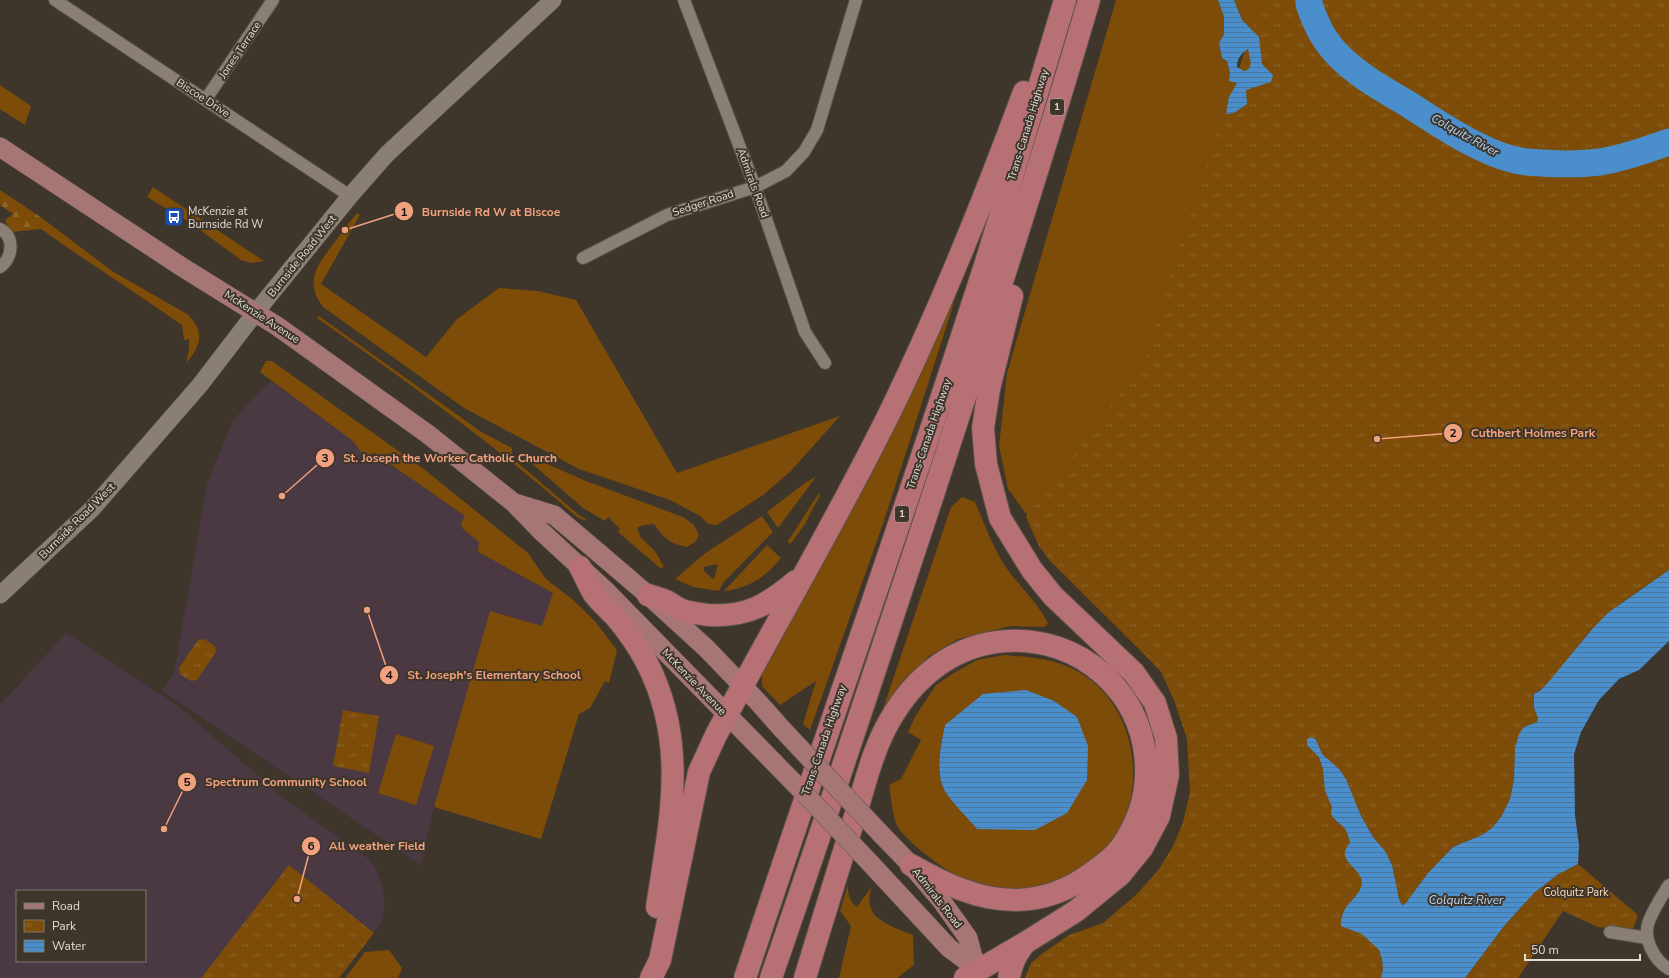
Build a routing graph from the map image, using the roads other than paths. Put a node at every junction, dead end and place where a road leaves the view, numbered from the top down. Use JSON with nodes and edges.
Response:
{"nodes":[{"id":1,"x":55,"y":0,"type":"edge"},
{"id":2,"x":273,"y":0,"type":"edge"},
{"id":3,"x":553,"y":0,"type":"edge"},
{"id":4,"x":684,"y":0,"type":"edge"},
{"id":5,"x":856,"y":0,"type":"edge"},
{"id":6,"x":1065,"y":0,"type":"edge"},
{"id":7,"x":1089,"y":0,"type":"edge"},
{"id":8,"x":1051,"y":47,"type":"junction"},
{"id":9,"x":206,"y":99,"type":"junction"},
{"id":10,"x":0,"y":146,"type":"edge"},
{"id":11,"x":755,"y":187,"type":"junction"},
{"id":12,"x":350,"y":196,"type":"junction"},
{"id":13,"x":1025,"y":214,"type":"junction"},
{"id":14,"x":0,"y":229,"type":"edge"},
{"id":15,"x":583,"y":258,"type":"dead end"},
{"id":16,"x":0,"y":267,"type":"edge"},
{"id":17,"x":256,"y":312,"type":"junction"},
{"id":18,"x":825,"y":363,"type":"dead end"},
{"id":19,"x":514,"y":502,"type":"junction"},
{"id":20,"x":580,"y":567,"type":"junction"},
{"id":21,"x":806,"y":572,"type":"junction"},
{"id":22,"x":0,"y":595,"type":"edge"},
{"id":23,"x":648,"y":595,"type":"junction"},
{"id":24,"x":742,"y":687,"type":"junction"},
{"id":25,"x":727,"y":715,"type":"junction"},
{"id":26,"x":881,"y":834,"type":"joint"},
{"id":27,"x":871,"y":864,"type":"joint"},
{"id":28,"x":911,"y":865,"type":"junction"},
{"id":29,"x":1669,"y":885,"type":"edge"},
{"id":30,"x":1610,"y":932,"type":"dead end"},
{"id":31,"x":1647,"y":938,"type":"junction"},
{"id":32,"x":1025,"y":943,"type":"junction"},
{"id":33,"x":1669,"y":968,"type":"edge"},
{"id":34,"x":974,"y":976,"type":"edge"},
{"id":35,"x":647,"y":978,"type":"edge"},
{"id":36,"x":651,"y":978,"type":"edge"},
{"id":37,"x":745,"y":978,"type":"edge"},
{"id":38,"x":770,"y":978,"type":"edge"},
{"id":39,"x":805,"y":978,"type":"edge"},
{"id":40,"x":1009,"y":978,"type":"edge"}],
"edges":[{"from":1,"to":9,"type":"street","name":"Biscoe Drive"},
{"from":2,"to":9,"type":"street","name":"Jones Terrace"},
{"from":3,"to":12,"type":"street","name":"Burnside Road West"},
{"from":4,"to":11,"type":"street","name":"Admirals Road"},
{"from":5,"to":11,"type":"street","name":"Sedger Road"},
{"from":6,"to":8,"type":"highway","name":"Trans-Canada Highway","number":"1"},
{"from":7,"to":13,"type":"highway","name":"Trans-Canada Highway","number":"1"},
{"from":8,"to":21,"type":"highway"},
{"from":8,"to":37,"type":"highway","name":"Trans-Canada Highway","number":"1"},
{"from":9,"to":12,"type":"street","name":"Biscoe Drive"},
{"from":10,"to":17,"type":"main road","name":"McKenzie Avenue"},
{"from":11,"to":15,"type":"street","name":"Sedger Road"},
{"from":11,"to":18,"type":"street","name":"Admirals Road"},
{"from":12,"to":17,"type":"street","name":"Burnside Road West"},
{"from":13,"to":32,"type":"highway"},
{"from":13,"to":38,"type":"highway","name":"Trans-Canada Highway","number":"1"},
{"from":14,"to":16,"type":"street"},
{"from":17,"to":19,"type":"main road","name":"McKenzie Avenue"},
{"from":17,"to":22,"type":"street","name":"Burnside Road West"},
{"from":19,"to":20,"type":"main road","name":"McKenzie Avenue"},
{"from":19,"to":23,"type":"main road","name":"McKenzie Avenue"},
{"from":20,"to":25,"type":"main road","name":"McKenzie Avenue"},
{"from":20,"to":35,"type":"highway"},
{"from":21,"to":23,"type":"highway"},
{"from":21,"to":24,"type":"highway"},
{"from":23,"to":24,"type":"main road","name":"McKenzie Avenue"},
{"from":24,"to":25,"type":"highway"},
{"from":24,"to":26,"type":"main road","name":"McKenzie Avenue","bridge":true},
{"from":25,"to":27,"type":"main road","name":"McKenzie Avenue","bridge":true},
{"from":25,"to":36,"type":"highway"},
{"from":26,"to":28,"type":"main road","name":"Admirals Road"},
{"from":27,"to":34,"type":"main road","name":"Admirals Road"},
{"from":28,"to":34,"type":"main road","name":"Admirals Road"},
{"from":28,"to":39,"type":"highway"},
{"from":29,"to":31,"type":"street"},
{"from":30,"to":31,"type":"street"},
{"from":31,"to":33,"type":"street"},
{"from":32,"to":34,"type":"highway"},
{"from":32,"to":40,"type":"highway"}]}
